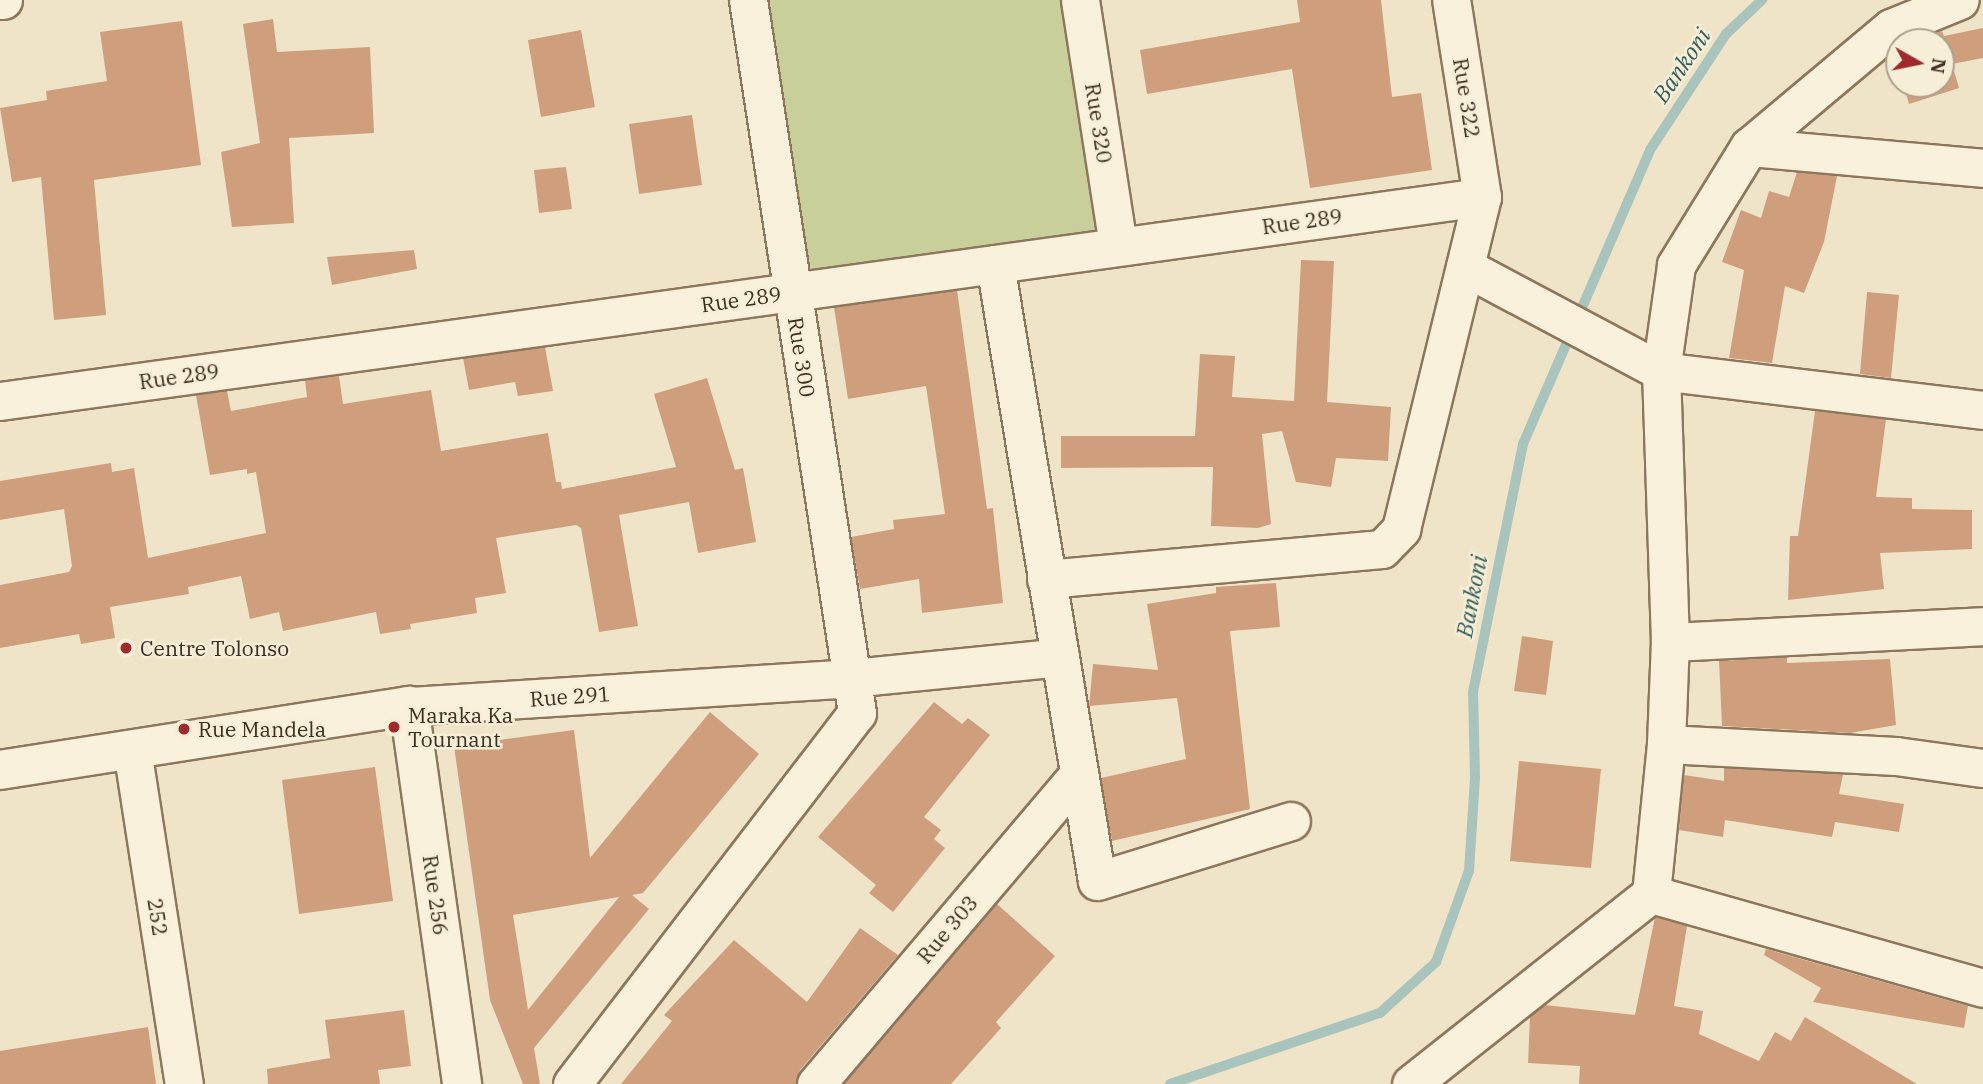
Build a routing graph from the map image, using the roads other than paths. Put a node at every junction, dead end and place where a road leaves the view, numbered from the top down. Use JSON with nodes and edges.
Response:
{"nodes":[{"id":1,"x":748,"y":0,"type":"edge"},
{"id":2,"x":1080,"y":0,"type":"edge"},
{"id":3,"x":1451,"y":0,"type":"edge"},
{"id":4,"x":1960,"y":0,"type":"edge"},
{"id":5,"x":1749,"y":147,"type":"junction"},
{"id":6,"x":1983,"y":168,"type":"edge"},
{"id":7,"x":1482,"y":197,"type":"junction"},
{"id":8,"x":1118,"y":246,"type":"junction"},
{"id":9,"x":995,"y":264,"type":"junction"},
{"id":10,"x":1465,"y":267,"type":"junction"},
{"id":11,"x":793,"y":292,"type":"junction"},
{"id":12,"x":1661,"y":371,"type":"junction"},
{"id":13,"x":0,"y":401,"type":"edge"},
{"id":14,"x":1983,"y":410,"type":"edge"},
{"id":15,"x":1046,"y":579,"type":"junction"},
{"id":16,"x":1983,"y":626,"type":"edge"},
{"id":17,"x":1670,"y":642,"type":"junction"},
{"id":18,"x":1060,"y":657,"type":"junction"},
{"id":19,"x":854,"y":696,"type":"junction"},
{"id":20,"x":409,"y":706,"type":"junction"},
{"id":21,"x":1666,"y":744,"type":"junction"},
{"id":22,"x":132,"y":750,"type":"junction"},
{"id":23,"x":1983,"y":768,"type":"edge"},
{"id":24,"x":0,"y":770,"type":"edge"},
{"id":25,"x":1079,"y":774,"type":"junction"},
{"id":26,"x":1291,"y":821,"type":"dead end"},
{"id":27,"x":1651,"y":894,"type":"junction"},
{"id":28,"x":1983,"y":988,"type":"edge"},
{"id":29,"x":184,"y":1084,"type":"edge"},
{"id":30,"x":462,"y":1084,"type":"edge"},
{"id":31,"x":572,"y":1084,"type":"edge"},
{"id":32,"x":816,"y":1084,"type":"edge"},
{"id":33,"x":1411,"y":1084,"type":"edge"}],
"edges":[{"from":1,"to":11,"type":"street","name":"Rue 300"},
{"from":2,"to":8,"type":"street","name":"Rue 320"},
{"from":3,"to":7,"type":"street","name":"Rue 322"},
{"from":4,"to":5,"type":"street"},
{"from":5,"to":6,"type":"street"},
{"from":5,"to":12,"type":"street"},
{"from":7,"to":8,"type":"street","name":"Rue 289"},
{"from":7,"to":10,"type":"street"},
{"from":8,"to":9,"type":"street","name":"Rue 289"},
{"from":9,"to":11,"type":"street","name":"Rue 289"},
{"from":9,"to":15,"type":"street"},
{"from":10,"to":12,"type":"street"},
{"from":10,"to":15,"type":"street"},
{"from":11,"to":13,"type":"street","name":"Rue 289"},
{"from":11,"to":19,"type":"street","name":"Rue 300"},
{"from":12,"to":14,"type":"street"},
{"from":12,"to":17,"type":"street"},
{"from":15,"to":18,"type":"street"},
{"from":16,"to":17,"type":"street"},
{"from":17,"to":21,"type":"street"},
{"from":18,"to":19,"type":"street","name":"Rue 291"},
{"from":18,"to":25,"type":"street"},
{"from":19,"to":20,"type":"street","name":"Rue 291"},
{"from":19,"to":31,"type":"street"},
{"from":20,"to":22,"type":"street","name":"Rue 291"},
{"from":20,"to":30,"type":"street","name":"Rue 256"},
{"from":21,"to":23,"type":"street"},
{"from":21,"to":27,"type":"street"},
{"from":22,"to":24,"type":"street","name":"Rue 291"},
{"from":22,"to":29,"type":"street","name":"252"},
{"from":25,"to":26,"type":"street"},
{"from":25,"to":32,"type":"street","name":"Rue 303"},
{"from":27,"to":28,"type":"street"},
{"from":27,"to":33,"type":"street"}]}
